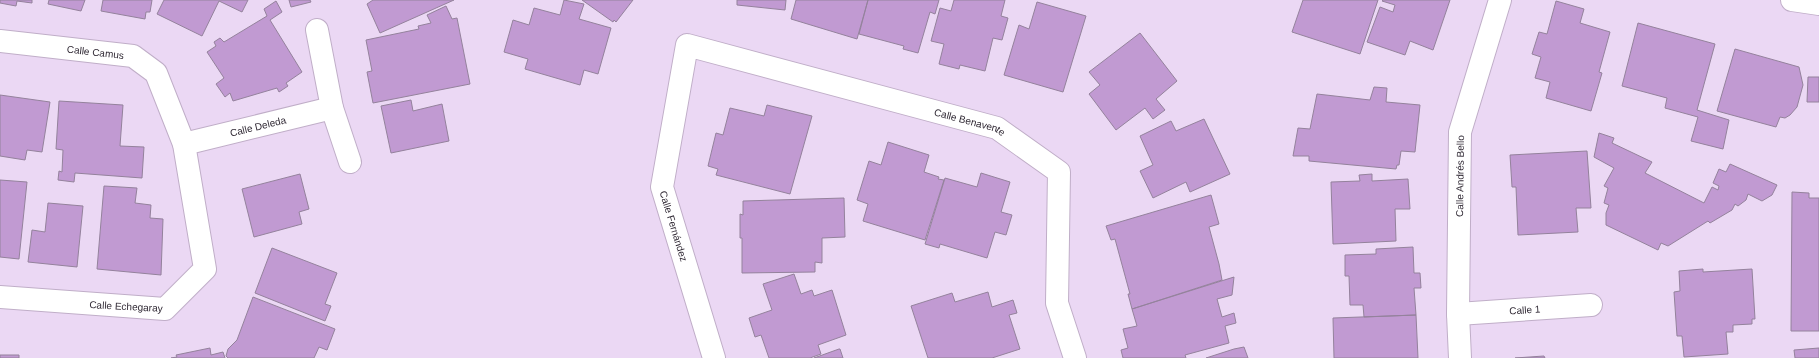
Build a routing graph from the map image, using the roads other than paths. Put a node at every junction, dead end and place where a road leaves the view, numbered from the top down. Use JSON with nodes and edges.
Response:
{"nodes":[{"id":1,"x":1500,"y":0,"type":"edge"},
{"id":2,"x":1792,"y":0,"type":"edge"},
{"id":3,"x":1819,"y":4,"type":"edge"},
{"id":4,"x":317,"y":30,"type":"dead end"},
{"id":5,"x":0,"y":41,"type":"edge"},
{"id":6,"x":687,"y":45,"type":"joint"},
{"id":7,"x":332,"y":108,"type":"junction"},
{"id":8,"x":184,"y":144,"type":"junction"},
{"id":9,"x":350,"y":162,"type":"dead end"},
{"id":10,"x":0,"y":297,"type":"edge"},
{"id":11,"x":1591,"y":305,"type":"dead end"},
{"id":12,"x":1458,"y":314,"type":"junction"},
{"id":13,"x":714,"y":358,"type":"edge"},
{"id":14,"x":1075,"y":358,"type":"edge"},
{"id":15,"x":1460,"y":358,"type":"edge"}],
"edges":[{"from":1,"to":12,"type":"street","name":"Calle Andrés Bello"},
{"from":2,"to":3,"type":"street"},
{"from":4,"to":7,"type":"street"},
{"from":5,"to":8,"type":"street","name":"Calle Camus"},
{"from":6,"to":13,"type":"street","name":"Calle Fernández"},
{"from":6,"to":14,"type":"street","name":"Calle Benavente"},
{"from":7,"to":8,"type":"street","name":"Calle Deleda"},
{"from":7,"to":9,"type":"street"},
{"from":8,"to":10,"type":"street","name":"Calle Echegaray"},
{"from":11,"to":12,"type":"street","name":"Calle 1"},
{"from":12,"to":15,"type":"street","name":"Calle Andrés Bello"}]}
